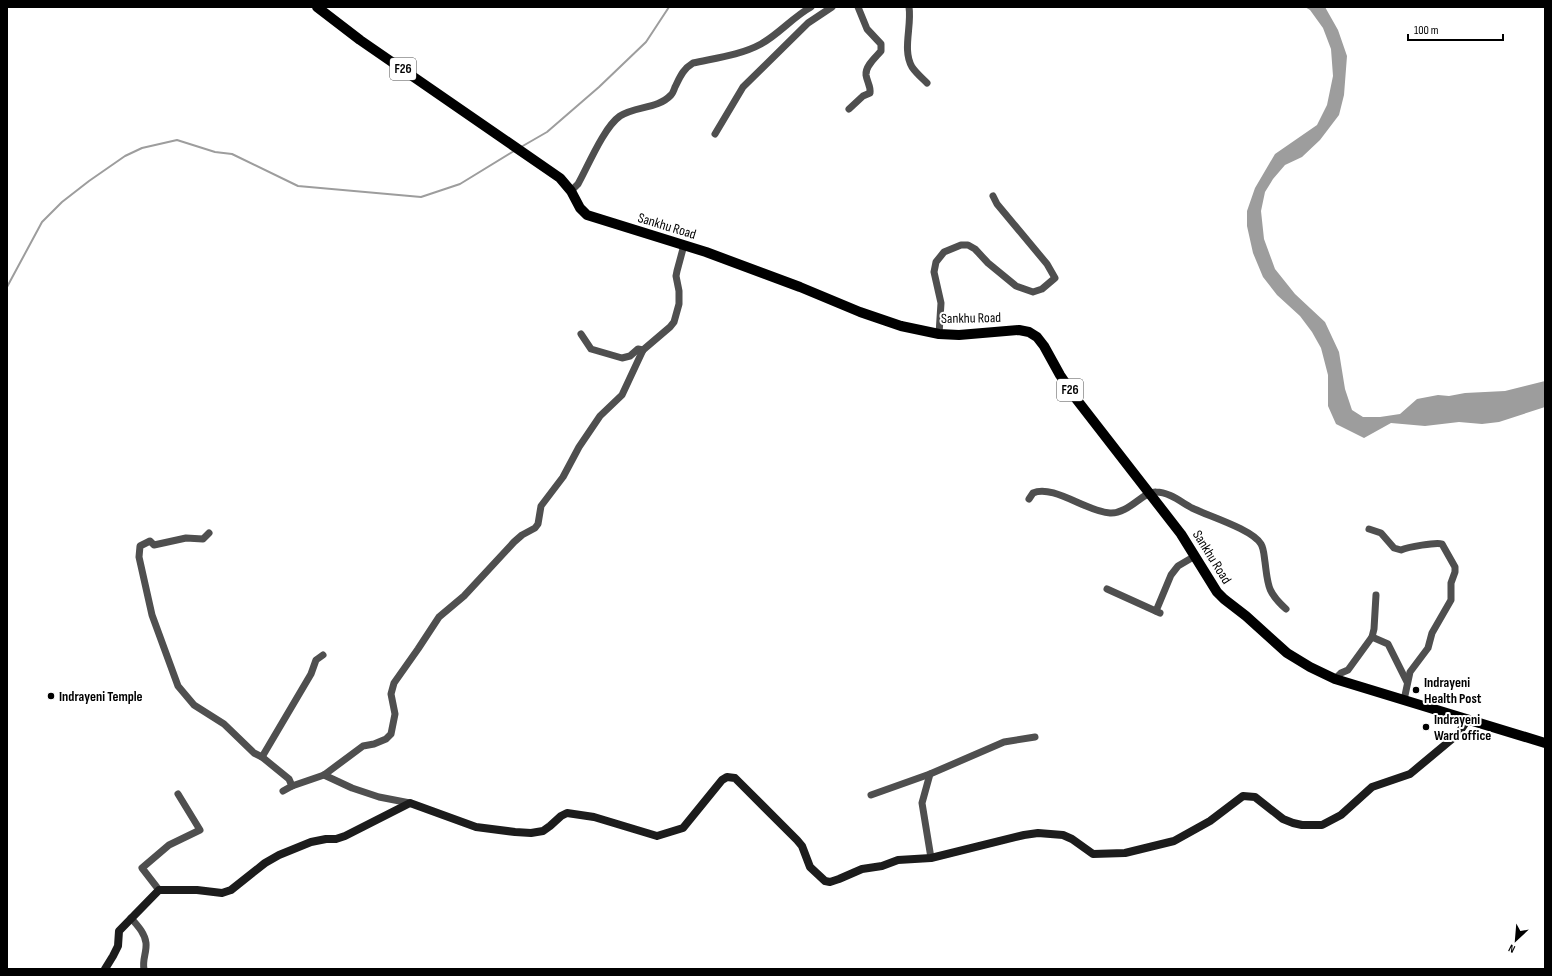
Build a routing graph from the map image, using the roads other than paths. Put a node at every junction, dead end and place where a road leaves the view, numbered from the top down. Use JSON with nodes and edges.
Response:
{"nodes":[{"id":1,"x":317,"y":7,"type":"edge"},
{"id":2,"x":811,"y":7,"type":"edge"},
{"id":3,"x":832,"y":7,"type":"edge"},
{"id":4,"x":858,"y":7,"type":"edge"},
{"id":5,"x":908,"y":7,"type":"edge"},
{"id":6,"x":927,"y":84,"type":"dead end"},
{"id":7,"x":849,"y":109,"type":"dead end"},
{"id":8,"x":715,"y":134,"type":"dead end"},
{"id":9,"x":571,"y":192,"type":"junction"},
{"id":10,"x":993,"y":196,"type":"dead end"},
{"id":11,"x":684,"y":245,"type":"junction"},
{"id":12,"x":581,"y":334,"type":"dead end"},
{"id":13,"x":939,"y":334,"type":"junction"},
{"id":14,"x":643,"y":350,"type":"junction"},
{"id":15,"x":1149,"y":494,"type":"junction"},
{"id":16,"x":1029,"y":499,"type":"dead end"},
{"id":17,"x":1369,"y":529,"type":"dead end"},
{"id":18,"x":209,"y":533,"type":"dead end"},
{"id":19,"x":1195,"y":556,"type":"junction"},
{"id":20,"x":1107,"y":589,"type":"dead end"},
{"id":21,"x":1376,"y":595,"type":"dead end"},
{"id":22,"x":1286,"y":609,"type":"dead end"},
{"id":23,"x":1372,"y":638,"type":"junction"},
{"id":24,"x":323,"y":655,"type":"dead end"},
{"id":25,"x":1335,"y":679,"type":"junction"},
{"id":26,"x":1408,"y":682,"type":"junction"},
{"id":27,"x":1404,"y":700,"type":"junction"},
{"id":28,"x":1468,"y":719,"type":"junction"},
{"id":29,"x":1035,"y":737,"type":"dead end"},
{"id":30,"x":1545,"y":743,"type":"edge"},
{"id":31,"x":262,"y":757,"type":"junction"},
{"id":32,"x":930,"y":774,"type":"junction"},
{"id":33,"x":324,"y":775,"type":"junction"},
{"id":34,"x":292,"y":786,"type":"junction"},
{"id":35,"x":283,"y":791,"type":"dead end"},
{"id":36,"x":178,"y":794,"type":"dead end"},
{"id":37,"x":871,"y":795,"type":"dead end"},
{"id":38,"x":410,"y":803,"type":"junction"},
{"id":39,"x":931,"y":858,"type":"junction"},
{"id":40,"x":159,"y":890,"type":"junction"},
{"id":41,"x":131,"y":918,"type":"junction"},
{"id":42,"x":105,"y":969,"type":"edge"},
{"id":43,"x":144,"y":969,"type":"edge"}],
"edges":[{"from":1,"to":9,"type":"main road","name":"Sankhu Road","number":"F26"},
{"from":2,"to":9,"type":"street"},
{"from":3,"to":8,"type":"street"},
{"from":4,"to":7,"type":"street"},
{"from":5,"to":6,"type":"street"},
{"from":9,"to":11,"type":"main road","name":"Sankhu Road","number":"F26"},
{"from":10,"to":13,"type":"street"},
{"from":11,"to":13,"type":"main road","name":"Sankhu Road","number":"F26"},
{"from":11,"to":14,"type":"street"},
{"from":12,"to":14,"type":"street"},
{"from":13,"to":15,"type":"main road","name":"Sankhu Road","number":"F26"},
{"from":14,"to":33,"type":"street"},
{"from":15,"to":16,"type":"street"},
{"from":15,"to":19,"type":"main road","name":"Sankhu Road","number":"F26"},
{"from":15,"to":22,"type":"street"},
{"from":17,"to":26,"type":"street"},
{"from":18,"to":31,"type":"street"},
{"from":19,"to":20,"type":"street"},
{"from":19,"to":25,"type":"main road","name":"Sankhu Road","number":"F26"},
{"from":21,"to":23,"type":"street"},
{"from":23,"to":25,"type":"street"},
{"from":23,"to":26,"type":"street"},
{"from":24,"to":31,"type":"street"},
{"from":25,"to":27,"type":"main road","name":"Sankhu Road","number":"F26"},
{"from":26,"to":27,"type":"street"},
{"from":27,"to":28,"type":"main road","name":"Sankhu Road","number":"F26"},
{"from":28,"to":30,"type":"main road","name":"Sankhu Road","number":"F26"},
{"from":28,"to":39,"type":"street"},
{"from":29,"to":32,"type":"street"},
{"from":31,"to":34,"type":"street"},
{"from":32,"to":37,"type":"street"},
{"from":32,"to":39,"type":"street"},
{"from":33,"to":34,"type":"street"},
{"from":33,"to":38,"type":"street"},
{"from":34,"to":35,"type":"street"},
{"from":36,"to":40,"type":"street"},
{"from":38,"to":39,"type":"street"},
{"from":38,"to":40,"type":"street"},
{"from":40,"to":41,"type":"street"},
{"from":41,"to":42,"type":"street"},
{"from":41,"to":43,"type":"street"}]}
